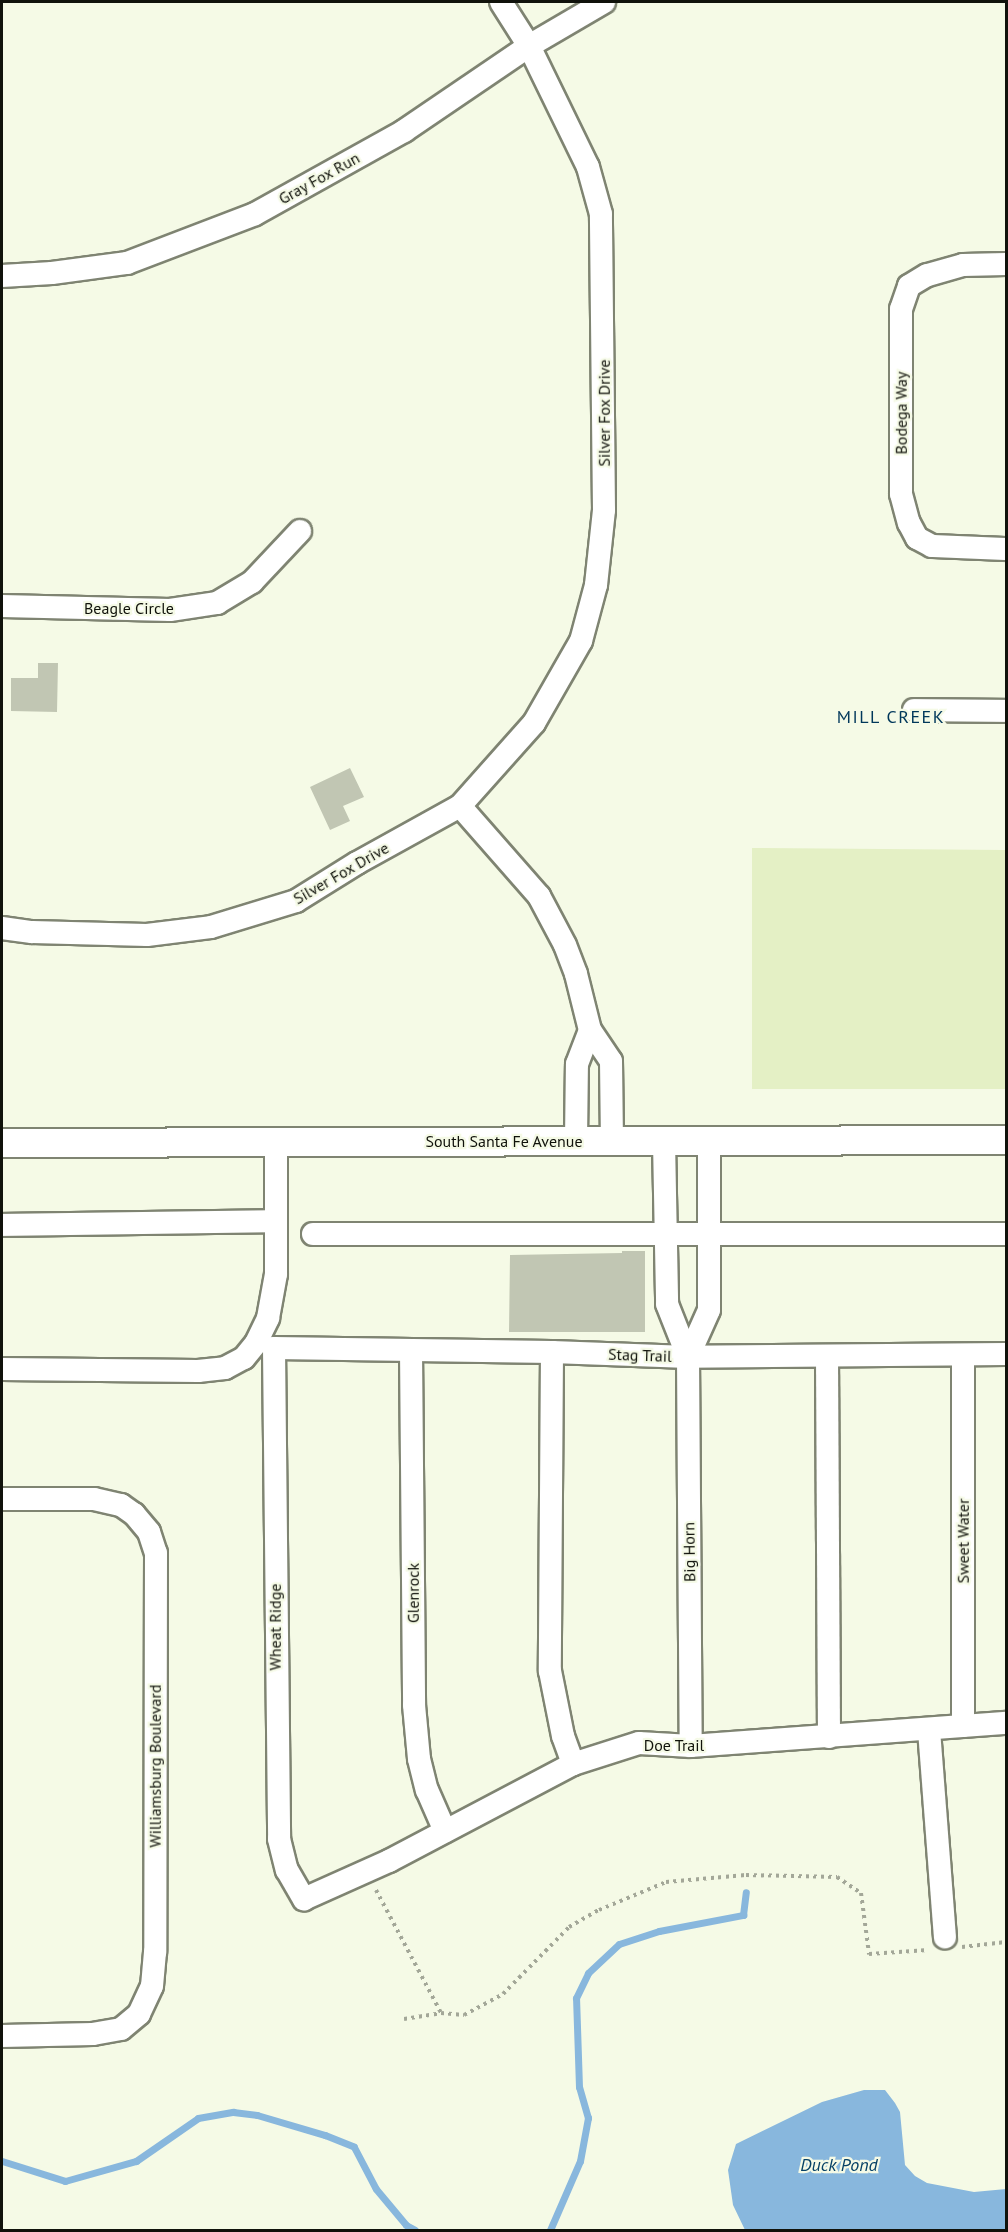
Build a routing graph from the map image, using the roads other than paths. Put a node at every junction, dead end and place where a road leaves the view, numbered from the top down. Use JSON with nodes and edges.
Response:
{"nodes":[{"id":1,"x":501,"y":2,"type":"edge"},
{"id":2,"x":604,"y":2,"type":"edge"},
{"id":3,"x":529,"y":46,"type":"junction"},
{"id":4,"x":1006,"y":264,"type":"edge"},
{"id":5,"x":2,"y":276,"type":"edge"},
{"id":6,"x":300,"y":531,"type":"dead end"},
{"id":7,"x":1006,"y":549,"type":"edge"},
{"id":8,"x":2,"y":606,"type":"edge"},
{"id":9,"x":914,"y":710,"type":"dead end"},
{"id":10,"x":1006,"y":711,"type":"edge"},
{"id":11,"x":460,"y":806,"type":"junction"},
{"id":12,"x":2,"y":928,"type":"edge"},
{"id":13,"x":590,"y":1030,"type":"junction"},
{"id":14,"x":1006,"y":1140,"type":"edge"},
{"id":15,"x":576,"y":1141,"type":"junction"},
{"id":16,"x":612,"y":1141,"type":"junction"},
{"id":17,"x":276,"y":1142,"type":"junction"},
{"id":18,"x":664,"y":1142,"type":"junction"},
{"id":19,"x":708,"y":1142,"type":"junction"},
{"id":20,"x":2,"y":1143,"type":"edge"},
{"id":21,"x":276,"y":1221,"type":"junction"},
{"id":22,"x":2,"y":1225,"type":"edge"},
{"id":23,"x":666,"y":1233,"type":"junction"},
{"id":24,"x":708,"y":1233,"type":"junction"},
{"id":25,"x":313,"y":1234,"type":"dead end"},
{"id":26,"x":1006,"y":1234,"type":"edge"},
{"id":27,"x":274,"y":1348,"type":"joint"},
{"id":28,"x":411,"y":1350,"type":"junction"},
{"id":29,"x":552,"y":1352,"type":"junction"},
{"id":30,"x":1006,"y":1353,"type":"edge"},
{"id":31,"x":963,"y":1355,"type":"junction"},
{"id":32,"x":827,"y":1356,"type":"junction"},
{"id":33,"x":688,"y":1357,"type":"junction"},
{"id":34,"x":2,"y":1369,"type":"edge"},
{"id":35,"x":2,"y":1500,"type":"edge"},
{"id":36,"x":1006,"y":1723,"type":"edge"},
{"id":37,"x":963,"y":1726,"type":"junction"},
{"id":38,"x":929,"y":1730,"type":"junction"},
{"id":39,"x":829,"y":1737,"type":"junction"},
{"id":40,"x":691,"y":1746,"type":"junction"},
{"id":41,"x":573,"y":1764,"type":"junction"},
{"id":42,"x":445,"y":1831,"type":"junction"},
{"id":43,"x":304,"y":1899,"type":"joint"},
{"id":44,"x":945,"y":1945,"type":"road end"},
{"id":45,"x":2,"y":2036,"type":"edge"}],
"edges":[{"from":1,"to":3,"type":"street","name":"Silver Fox Drive"},
{"from":2,"to":3,"type":"street","name":"Gray Fox Run"},
{"from":3,"to":5,"type":"street","name":"Gray Fox Run"},
{"from":3,"to":11,"type":"street","name":"Silver Fox Drive"},
{"from":4,"to":7,"type":"street","name":"Bodega Way"},
{"from":6,"to":8,"type":"street","name":"Beagle Circle"},
{"from":9,"to":10,"type":"street"},
{"from":11,"to":12,"type":"street","name":"Silver Fox Drive"},
{"from":11,"to":13,"type":"street"},
{"from":13,"to":15,"type":"street"},
{"from":13,"to":16,"type":"street"},
{"from":14,"to":19,"type":"main road","name":"South Santa Fe Avenue"},
{"from":15,"to":16,"type":"main road","name":"South Santa Fe Avenue"},
{"from":15,"to":17,"type":"main road","name":"South Santa Fe Avenue"},
{"from":16,"to":18,"type":"main road","name":"South Santa Fe Avenue"},
{"from":17,"to":20,"type":"main road","name":"South Santa Fe Avenue"},
{"from":17,"to":21,"type":"street"},
{"from":18,"to":19,"type":"main road","name":"South Santa Fe Avenue"},
{"from":18,"to":23,"type":"street","name":"Big Horn"},
{"from":19,"to":24,"type":"street","name":"Big Horn"},
{"from":21,"to":22,"type":"street"},
{"from":21,"to":34,"type":"street"},
{"from":23,"to":24,"type":"street"},
{"from":23,"to":25,"type":"street"},
{"from":23,"to":33,"type":"street","name":"Big Horn"},
{"from":24,"to":26,"type":"street"},
{"from":24,"to":33,"type":"street","name":"Big Horn"},
{"from":27,"to":28,"type":"street","name":"Stag Trail"},
{"from":27,"to":43,"type":"street","name":"Wheat Ridge"},
{"from":28,"to":29,"type":"street","name":"Stag Trail"},
{"from":28,"to":42,"type":"street","name":"Glenrock"},
{"from":29,"to":33,"type":"street","name":"Stag Trail"},
{"from":29,"to":41,"type":"street"},
{"from":30,"to":31,"type":"street","name":"Stag Trail"},
{"from":31,"to":32,"type":"street","name":"Stag Trail"},
{"from":31,"to":37,"type":"street","name":"Sweet Water"},
{"from":32,"to":33,"type":"street","name":"Stag Trail"},
{"from":32,"to":39,"type":"street"},
{"from":33,"to":40,"type":"street","name":"Big Horn"},
{"from":35,"to":45,"type":"street","name":"Williamsburg Boulevard"},
{"from":36,"to":37,"type":"street","name":"Doe Trail"},
{"from":37,"to":38,"type":"street","name":"Doe Trail"},
{"from":38,"to":39,"type":"street","name":"Doe Trail"},
{"from":38,"to":44,"type":"street"},
{"from":39,"to":40,"type":"street","name":"Doe Trail"},
{"from":40,"to":41,"type":"street","name":"Doe Trail"},
{"from":41,"to":42,"type":"street","name":"Doe Trail"},
{"from":42,"to":43,"type":"street","name":"Doe Trail"}]}
